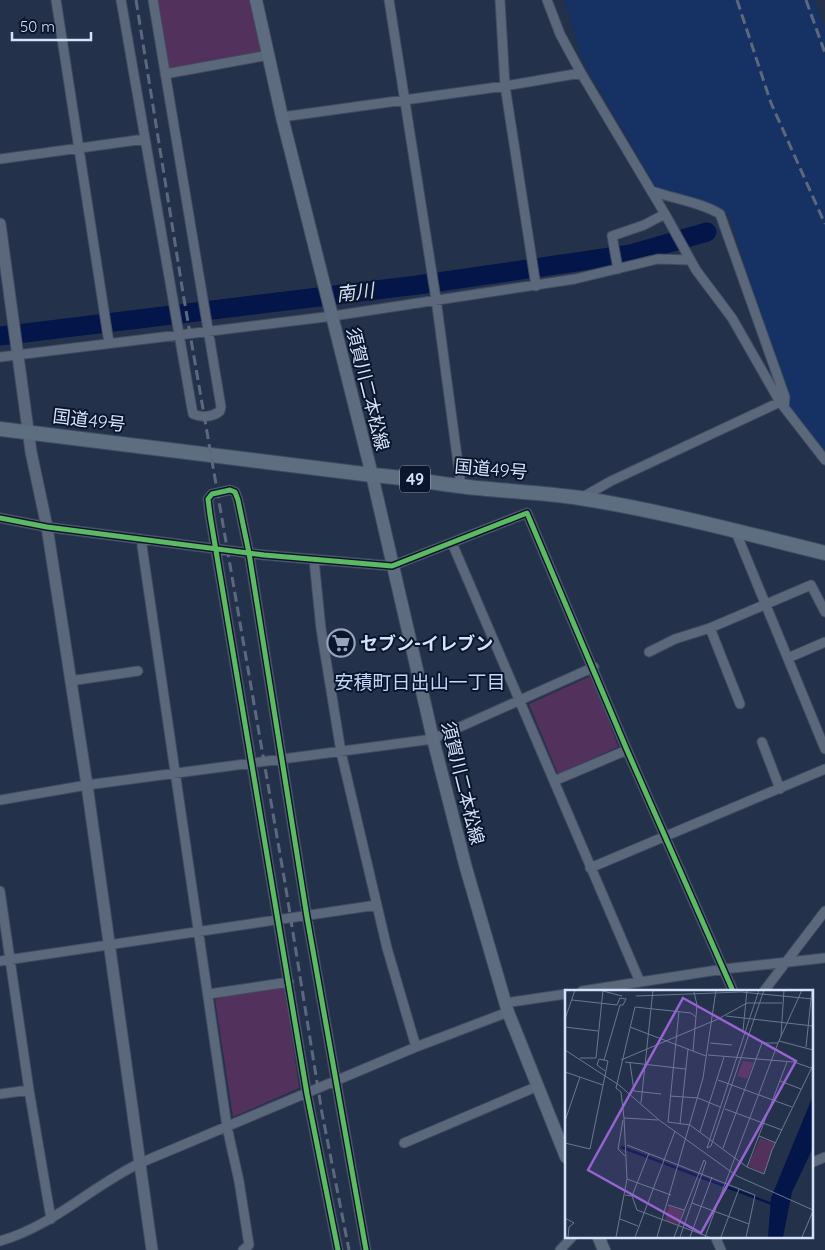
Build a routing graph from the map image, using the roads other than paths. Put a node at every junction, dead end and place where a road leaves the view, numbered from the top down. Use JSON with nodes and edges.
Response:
{"nodes":[{"id":1,"x":56,"y":0,"type":"edge"},
{"id":2,"x":121,"y":0,"type":"edge"},
{"id":3,"x":153,"y":0,"type":"edge"},
{"id":4,"x":256,"y":0,"type":"edge"},
{"id":5,"x":389,"y":0,"type":"edge"},
{"id":6,"x":500,"y":0,"type":"edge"},
{"id":7,"x":547,"y":0,"type":"edge"},
{"id":8,"x":269,"y":55,"type":"junction"},
{"id":9,"x":581,"y":73,"type":"junction"},
{"id":10,"x":165,"y":74,"type":"junction"},
{"id":11,"x":505,"y":86,"type":"junction"},
{"id":12,"x":403,"y":100,"type":"junction"},
{"id":13,"x":282,"y":117,"type":"junction"},
{"id":14,"x":145,"y":139,"type":"junction"},
{"id":15,"x":80,"y":149,"type":"junction"},
{"id":16,"x":0,"y":159,"type":"edge"},
{"id":17,"x":652,"y":191,"type":"junction"},
{"id":18,"x":665,"y":214,"type":"junction"},
{"id":19,"x":0,"y":224,"type":"edge"},
{"id":20,"x":690,"y":260,"type":"junction"},
{"id":21,"x":617,"y":264,"type":"junction"},
{"id":22,"x":536,"y":283,"type":"junction"},
{"id":23,"x":435,"y":296,"type":"junction"},
{"id":24,"x":332,"y":313,"type":"junction"},
{"id":25,"x":210,"y":328,"type":"junction"},
{"id":26,"x":178,"y":332,"type":"junction"},
{"id":27,"x":109,"y":341,"type":"junction"},
{"id":28,"x":17,"y":353,"type":"junction"},
{"id":29,"x":0,"y":357,"type":"edge"},
{"id":30,"x":782,"y":404,"type":"junction"},
{"id":31,"x":0,"y":429,"type":"edge"},
{"id":32,"x":29,"y":432,"type":"junction"},
{"id":33,"x":825,"y":460,"type":"edge"},
{"id":34,"x":372,"y":475,"type":"junction"},
{"id":35,"x":461,"y":486,"type":"junction"},
{"id":36,"x":580,"y":498,"type":"junction"},
{"id":37,"x":0,"y":518,"type":"edge"},
{"id":38,"x":46,"y":527,"type":"junction"},
{"id":39,"x":735,"y":530,"type":"junction"},
{"id":40,"x":141,"y":539,"type":"junction"},
{"id":41,"x":452,"y":544,"type":"junction"},
{"id":42,"x":215,"y":548,"type":"junction"},
{"id":43,"x":249,"y":553,"type":"junction"},
{"id":44,"x":825,"y":553,"type":"edge"},
{"id":45,"x":314,"y":560,"type":"junction"},
{"id":46,"x":392,"y":566,"type":"junction"},
{"id":47,"x":766,"y":604,"type":"junction"},
{"id":48,"x":825,"y":612,"type":"edge"},
{"id":49,"x":710,"y":628,"type":"junction"},
{"id":50,"x":825,"y":642,"type":"edge"},
{"id":51,"x":649,"y":652,"type":"dead end"},
{"id":52,"x":788,"y":658,"type":"junction"},
{"id":53,"x":594,"y":668,"type":"junction"},
{"id":54,"x":138,"y":671,"type":"dead end"},
{"id":55,"x":70,"y":681,"type":"junction"},
{"id":56,"x":519,"y":700,"type":"junction"},
{"id":57,"x":740,"y":704,"type":"dead end"},
{"id":58,"x":433,"y":739,"type":"junction"},
{"id":59,"x":762,"y":742,"type":"dead end"},
{"id":60,"x":825,"y":749,"type":"edge"},
{"id":61,"x":627,"y":750,"type":"junction"},
{"id":62,"x":341,"y":752,"type":"junction"},
{"id":63,"x":282,"y":759,"type":"junction"},
{"id":64,"x":250,"y":763,"type":"junction"},
{"id":65,"x":825,"y":770,"type":"edge"},
{"id":66,"x":175,"y":774,"type":"junction"},
{"id":67,"x":554,"y":781,"type":"junction"},
{"id":68,"x":87,"y":785,"type":"junction"},
{"id":69,"x":780,"y":789,"type":"junction"},
{"id":70,"x":0,"y":800,"type":"edge"},
{"id":71,"x":665,"y":837,"type":"junction"},
{"id":72,"x":590,"y":868,"type":"junction"},
{"id":73,"x":0,"y":891,"type":"edge"},
{"id":74,"x":377,"y":906,"type":"junction"},
{"id":75,"x":825,"y":911,"type":"edge"},
{"id":76,"x":307,"y":917,"type":"junction"},
{"id":77,"x":279,"y":921,"type":"junction"},
{"id":78,"x":200,"y":933,"type":"junction"},
{"id":79,"x":110,"y":944,"type":"junction"},
{"id":80,"x":825,"y":958,"type":"edge"},
{"id":81,"x":5,"y":960,"type":"edge"},
{"id":82,"x":786,"y":963,"type":"junction"},
{"id":83,"x":724,"y":969,"type":"junction"},
{"id":84,"x":289,"y":982,"type":"junction"},
{"id":85,"x":640,"y":982,"type":"junction"},
{"id":86,"x":608,"y":989,"type":"edge"},
{"id":87,"x":595,"y":990,"type":"edge"},
{"id":88,"x":733,"y":990,"type":"edge"},
{"id":89,"x":765,"y":990,"type":"edge"},
{"id":90,"x":209,"y":994,"type":"junction"},
{"id":91,"x":565,"y":994,"type":"edge"},
{"id":92,"x":507,"y":1007,"type":"junction"},
{"id":93,"x":416,"y":1047,"type":"junction"},
{"id":94,"x":335,"y":1081,"type":"junction"},
{"id":95,"x":538,"y":1086,"type":"junction"},
{"id":96,"x":29,"y":1090,"type":"junction"},
{"id":97,"x":0,"y":1094,"type":"edge"},
{"id":98,"x":307,"y":1094,"type":"junction"},
{"id":99,"x":227,"y":1127,"type":"junction"},
{"id":100,"x":404,"y":1143,"type":"dead end"},
{"id":101,"x":565,"y":1154,"type":"edge"},
{"id":102,"x":825,"y":1157,"type":"edge"},
{"id":103,"x":140,"y":1163,"type":"junction"},
{"id":104,"x":812,"y":1163,"type":"edge"},
{"id":105,"x":52,"y":1219,"type":"junction"},
{"id":106,"x":571,"y":1238,"type":"edge"},
{"id":107,"x":599,"y":1238,"type":"edge"},
{"id":108,"x":716,"y":1238,"type":"edge"},
{"id":109,"x":0,"y":1241,"type":"edge"},
{"id":110,"x":152,"y":1250,"type":"edge"},
{"id":111,"x":243,"y":1250,"type":"edge"},
{"id":112,"x":338,"y":1250,"type":"edge"},
{"id":113,"x":366,"y":1250,"type":"edge"},
{"id":114,"x":560,"y":1250,"type":"edge"},
{"id":115,"x":604,"y":1250,"type":"edge"},
{"id":116,"x":721,"y":1250,"type":"edge"}],
"edges":[{"from":1,"to":15,"type":"street"},
{"from":2,"to":14,"type":"street"},
{"from":3,"to":10,"type":"street"},
{"from":4,"to":8,"type":"main road","name":"須賀川二本松線"},
{"from":5,"to":12,"type":"street"},
{"from":6,"to":11,"type":"street"},
{"from":7,"to":9,"type":"street"},
{"from":8,"to":10,"type":"street"},
{"from":8,"to":13,"type":"main road","name":"須賀川二本松線"},
{"from":9,"to":11,"type":"street"},
{"from":9,"to":17,"type":"street"},
{"from":10,"to":25,"type":"street"},
{"from":11,"to":12,"type":"street"},
{"from":11,"to":22,"type":"street"},
{"from":12,"to":13,"type":"street"},
{"from":12,"to":23,"type":"street"},
{"from":13,"to":24,"type":"main road","name":"須賀川二本松線"},
{"from":14,"to":15,"type":"street"},
{"from":14,"to":26,"type":"street"},
{"from":15,"to":16,"type":"street"},
{"from":15,"to":27,"type":"street"},
{"from":17,"to":18,"type":"street"},
{"from":17,"to":30,"type":"street"},
{"from":18,"to":20,"type":"street"},
{"from":18,"to":21,"type":"street"},
{"from":19,"to":28,"type":"street"},
{"from":20,"to":21,"type":"street"},
{"from":20,"to":30,"type":"street"},
{"from":21,"to":22,"type":"street"},
{"from":22,"to":23,"type":"street"},
{"from":23,"to":24,"type":"street"},
{"from":23,"to":35,"type":"street"},
{"from":24,"to":25,"type":"street"},
{"from":24,"to":34,"type":"main road","name":"須賀川二本松線"},
{"from":25,"to":26,"type":"street"},
{"from":25,"to":26,"type":"street"},
{"from":26,"to":27,"type":"street"},
{"from":27,"to":28,"type":"street"},
{"from":28,"to":29,"type":"street"},
{"from":28,"to":32,"type":"street"},
{"from":30,"to":33,"type":"street"},
{"from":30,"to":36,"type":"street"},
{"from":31,"to":32,"type":"highway","name":"国道49号","number":"49"},
{"from":32,"to":34,"type":"highway","name":"国道49号","number":"49"},
{"from":32,"to":38,"type":"street"},
{"from":34,"to":35,"type":"highway","name":"国道49号","number":"49"},
{"from":34,"to":46,"type":"main road","name":"須賀川二本松線"},
{"from":35,"to":36,"type":"highway","name":"国道49号","number":"49"},
{"from":36,"to":39,"type":"highway","name":"国道49号","number":"49"},
{"from":37,"to":38,"type":"street"},
{"from":38,"to":40,"type":"street"},
{"from":38,"to":55,"type":"street"},
{"from":39,"to":44,"type":"highway","name":"国道49号","number":"49"},
{"from":39,"to":47,"type":"street"},
{"from":40,"to":42,"type":"street"},
{"from":40,"to":66,"type":"street"},
{"from":41,"to":46,"type":"street"},
{"from":41,"to":53,"type":"street"},
{"from":41,"to":56,"type":"street"},
{"from":42,"to":43,"type":"street"},
{"from":42,"to":43,"type":"street"},
{"from":42,"to":64,"type":"street"},
{"from":43,"to":45,"type":"street"},
{"from":43,"to":63,"type":"street"},
{"from":45,"to":46,"type":"street"},
{"from":45,"to":62,"type":"street"},
{"from":46,"to":58,"type":"main road","name":"須賀川二本松線"},
{"from":47,"to":48,"type":"street"},
{"from":47,"to":49,"type":"street"},
{"from":47,"to":52,"type":"street"},
{"from":49,"to":51,"type":"street"},
{"from":49,"to":57,"type":"street"},
{"from":50,"to":52,"type":"street"},
{"from":52,"to":60,"type":"street"},
{"from":53,"to":56,"type":"street"},
{"from":53,"to":61,"type":"street"},
{"from":54,"to":55,"type":"street"},
{"from":55,"to":68,"type":"street"},
{"from":56,"to":58,"type":"street"},
{"from":56,"to":67,"type":"street"},
{"from":58,"to":62,"type":"street"},
{"from":58,"to":92,"type":"main road","name":"須賀川二本松線"},
{"from":59,"to":69,"type":"street"},
{"from":61,"to":67,"type":"street"},
{"from":61,"to":71,"type":"street"},
{"from":62,"to":63,"type":"street"},
{"from":62,"to":74,"type":"street"},
{"from":63,"to":64,"type":"street"},
{"from":63,"to":76,"type":"street"},
{"from":64,"to":66,"type":"street"},
{"from":64,"to":77,"type":"street"},
{"from":65,"to":69,"type":"street"},
{"from":66,"to":68,"type":"street"},
{"from":66,"to":78,"type":"street"},
{"from":67,"to":72,"type":"street"},
{"from":68,"to":70,"type":"street"},
{"from":68,"to":79,"type":"street"},
{"from":69,"to":71,"type":"street"},
{"from":71,"to":72,"type":"street"},
{"from":71,"to":83,"type":"street"},
{"from":72,"to":85,"type":"street"},
{"from":73,"to":81,"type":"street"},
{"from":74,"to":76,"type":"street"},
{"from":74,"to":93,"type":"street"},
{"from":75,"to":82,"type":"street"},
{"from":76,"to":77,"type":"street"},
{"from":76,"to":94,"type":"street"},
{"from":77,"to":78,"type":"street"},
{"from":77,"to":84,"type":"street"},
{"from":78,"to":79,"type":"street"},
{"from":78,"to":90,"type":"street"},
{"from":79,"to":81,"type":"street"},
{"from":79,"to":103,"type":"street"},
{"from":80,"to":82,"type":"street"},
{"from":81,"to":96,"type":"street"},
{"from":82,"to":83,"type":"street"},
{"from":82,"to":89,"type":"street"},
{"from":83,"to":85,"type":"street"},
{"from":83,"to":88,"type":"street"},
{"from":84,"to":90,"type":"street"},
{"from":84,"to":98,"type":"street"},
{"from":85,"to":86,"type":"street"},
{"from":86,"to":87,"type":"street"},
{"from":90,"to":99,"type":"street"},
{"from":91,"to":92,"type":"street"},
{"from":92,"to":93,"type":"street"},
{"from":92,"to":95,"type":"main road","name":"須賀川二本松線"},
{"from":93,"to":94,"type":"street"},
{"from":94,"to":98,"type":"street"},
{"from":94,"to":113,"type":"street"},
{"from":95,"to":100,"type":"street"},
{"from":95,"to":101,"type":"main road","name":"須賀川二本松線"},
{"from":96,"to":97,"type":"street"},
{"from":96,"to":105,"type":"street"},
{"from":98,"to":99,"type":"street"},
{"from":98,"to":112,"type":"street"},
{"from":99,"to":103,"type":"street"},
{"from":99,"to":111,"type":"street"},
{"from":102,"to":104,"type":"street"},
{"from":103,"to":105,"type":"street"},
{"from":103,"to":110,"type":"street"},
{"from":105,"to":109,"type":"street"},
{"from":106,"to":114,"type":"street"},
{"from":107,"to":115,"type":"main road"},
{"from":108,"to":116,"type":"street"}]}
